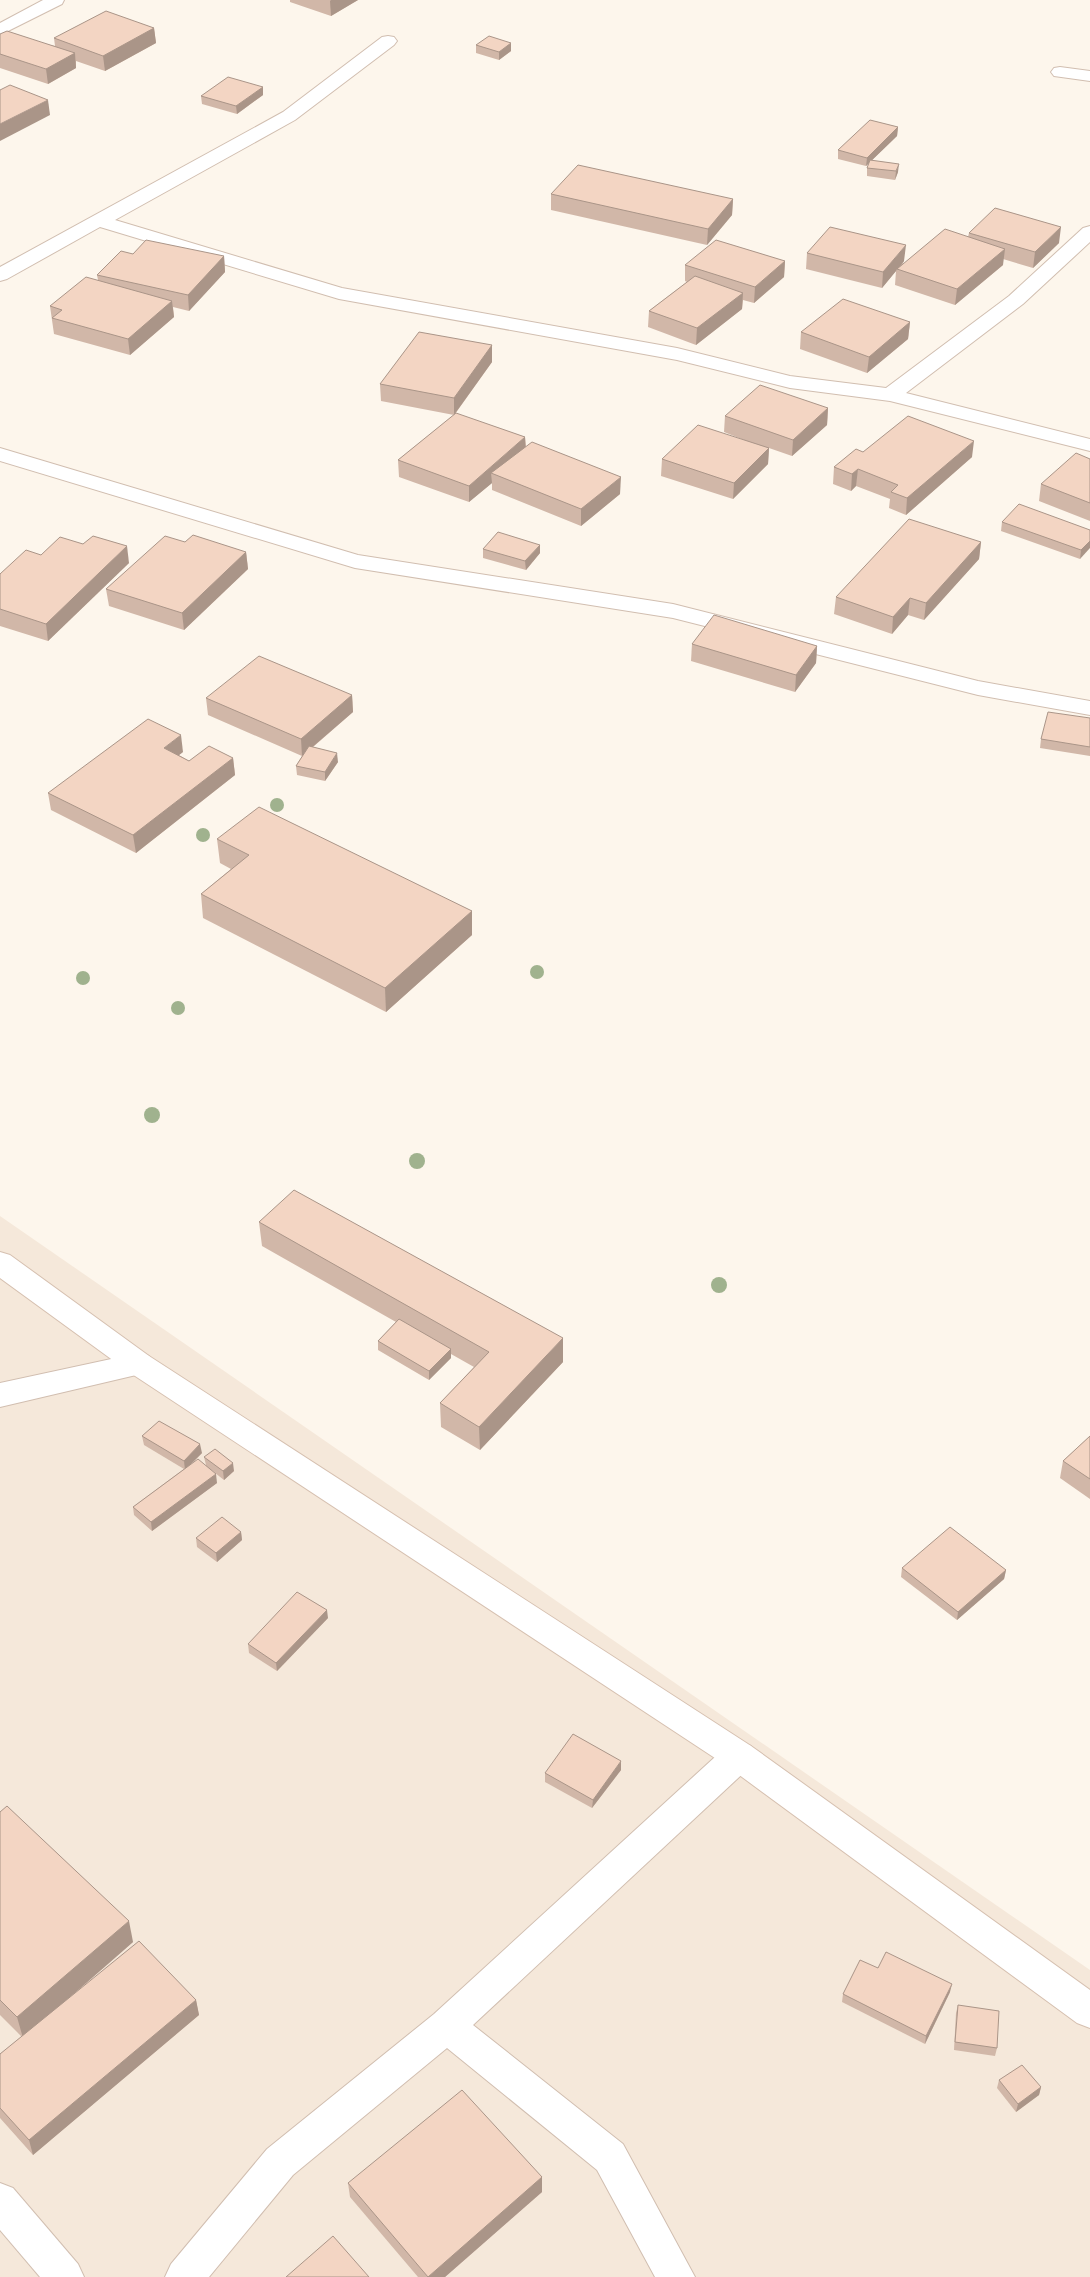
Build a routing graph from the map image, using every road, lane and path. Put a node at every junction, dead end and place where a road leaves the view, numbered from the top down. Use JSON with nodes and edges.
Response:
{"nodes":[{"id":1,"x":56,"y":0,"type":"edge"},
{"id":2,"x":0,"y":30,"type":"edge"},
{"id":3,"x":388,"y":40,"type":"dead end"},
{"id":4,"x":1060,"y":72,"type":"dead end"},
{"id":5,"x":1090,"y":76,"type":"edge"},
{"id":6,"x":99,"y":221,"type":"junction"},
{"id":7,"x":1090,"y":232,"type":"edge"},
{"id":8,"x":0,"y":275,"type":"edge"},
{"id":9,"x":890,"y":395,"type":"junction"},
{"id":10,"x":1090,"y":445,"type":"edge"},
{"id":11,"x":0,"y":454,"type":"edge"},
{"id":12,"x":1090,"y":695,"type":"edge"},
{"id":13,"x":1066,"y":703,"type":"junction"},
{"id":14,"x":1090,"y":708,"type":"edge"},
{"id":15,"x":0,"y":1263,"type":"edge"},
{"id":16,"x":139,"y":1364,"type":"junction"},
{"id":17,"x":0,"y":1395,"type":"edge"},
{"id":18,"x":739,"y":1756,"type":"junction"},
{"id":19,"x":1090,"y":2011,"type":"edge"},
{"id":20,"x":448,"y":2026,"type":"junction"},
{"id":21,"x":0,"y":2201,"type":"edge"},
{"id":22,"x":65,"y":2277,"type":"edge"},
{"id":23,"x":184,"y":2277,"type":"edge"},
{"id":24,"x":676,"y":2277,"type":"edge"}],
"edges":[{"from":1,"to":2,"type":"street"},
{"from":3,"to":6,"type":"street"},
{"from":4,"to":5,"type":"street"},
{"from":6,"to":8,"type":"street"},
{"from":6,"to":9,"type":"street"},
{"from":7,"to":9,"type":"street"},
{"from":9,"to":10,"type":"street"},
{"from":11,"to":13,"type":"street"},
{"from":12,"to":13,"type":"street"},
{"from":13,"to":14,"type":"street"},
{"from":15,"to":16,"type":"street"},
{"from":16,"to":17,"type":"street"},
{"from":16,"to":18,"type":"street"},
{"from":18,"to":19,"type":"street"},
{"from":18,"to":20,"type":"street"},
{"from":20,"to":23,"type":"street"},
{"from":20,"to":24,"type":"street"},
{"from":21,"to":22,"type":"street"}]}
